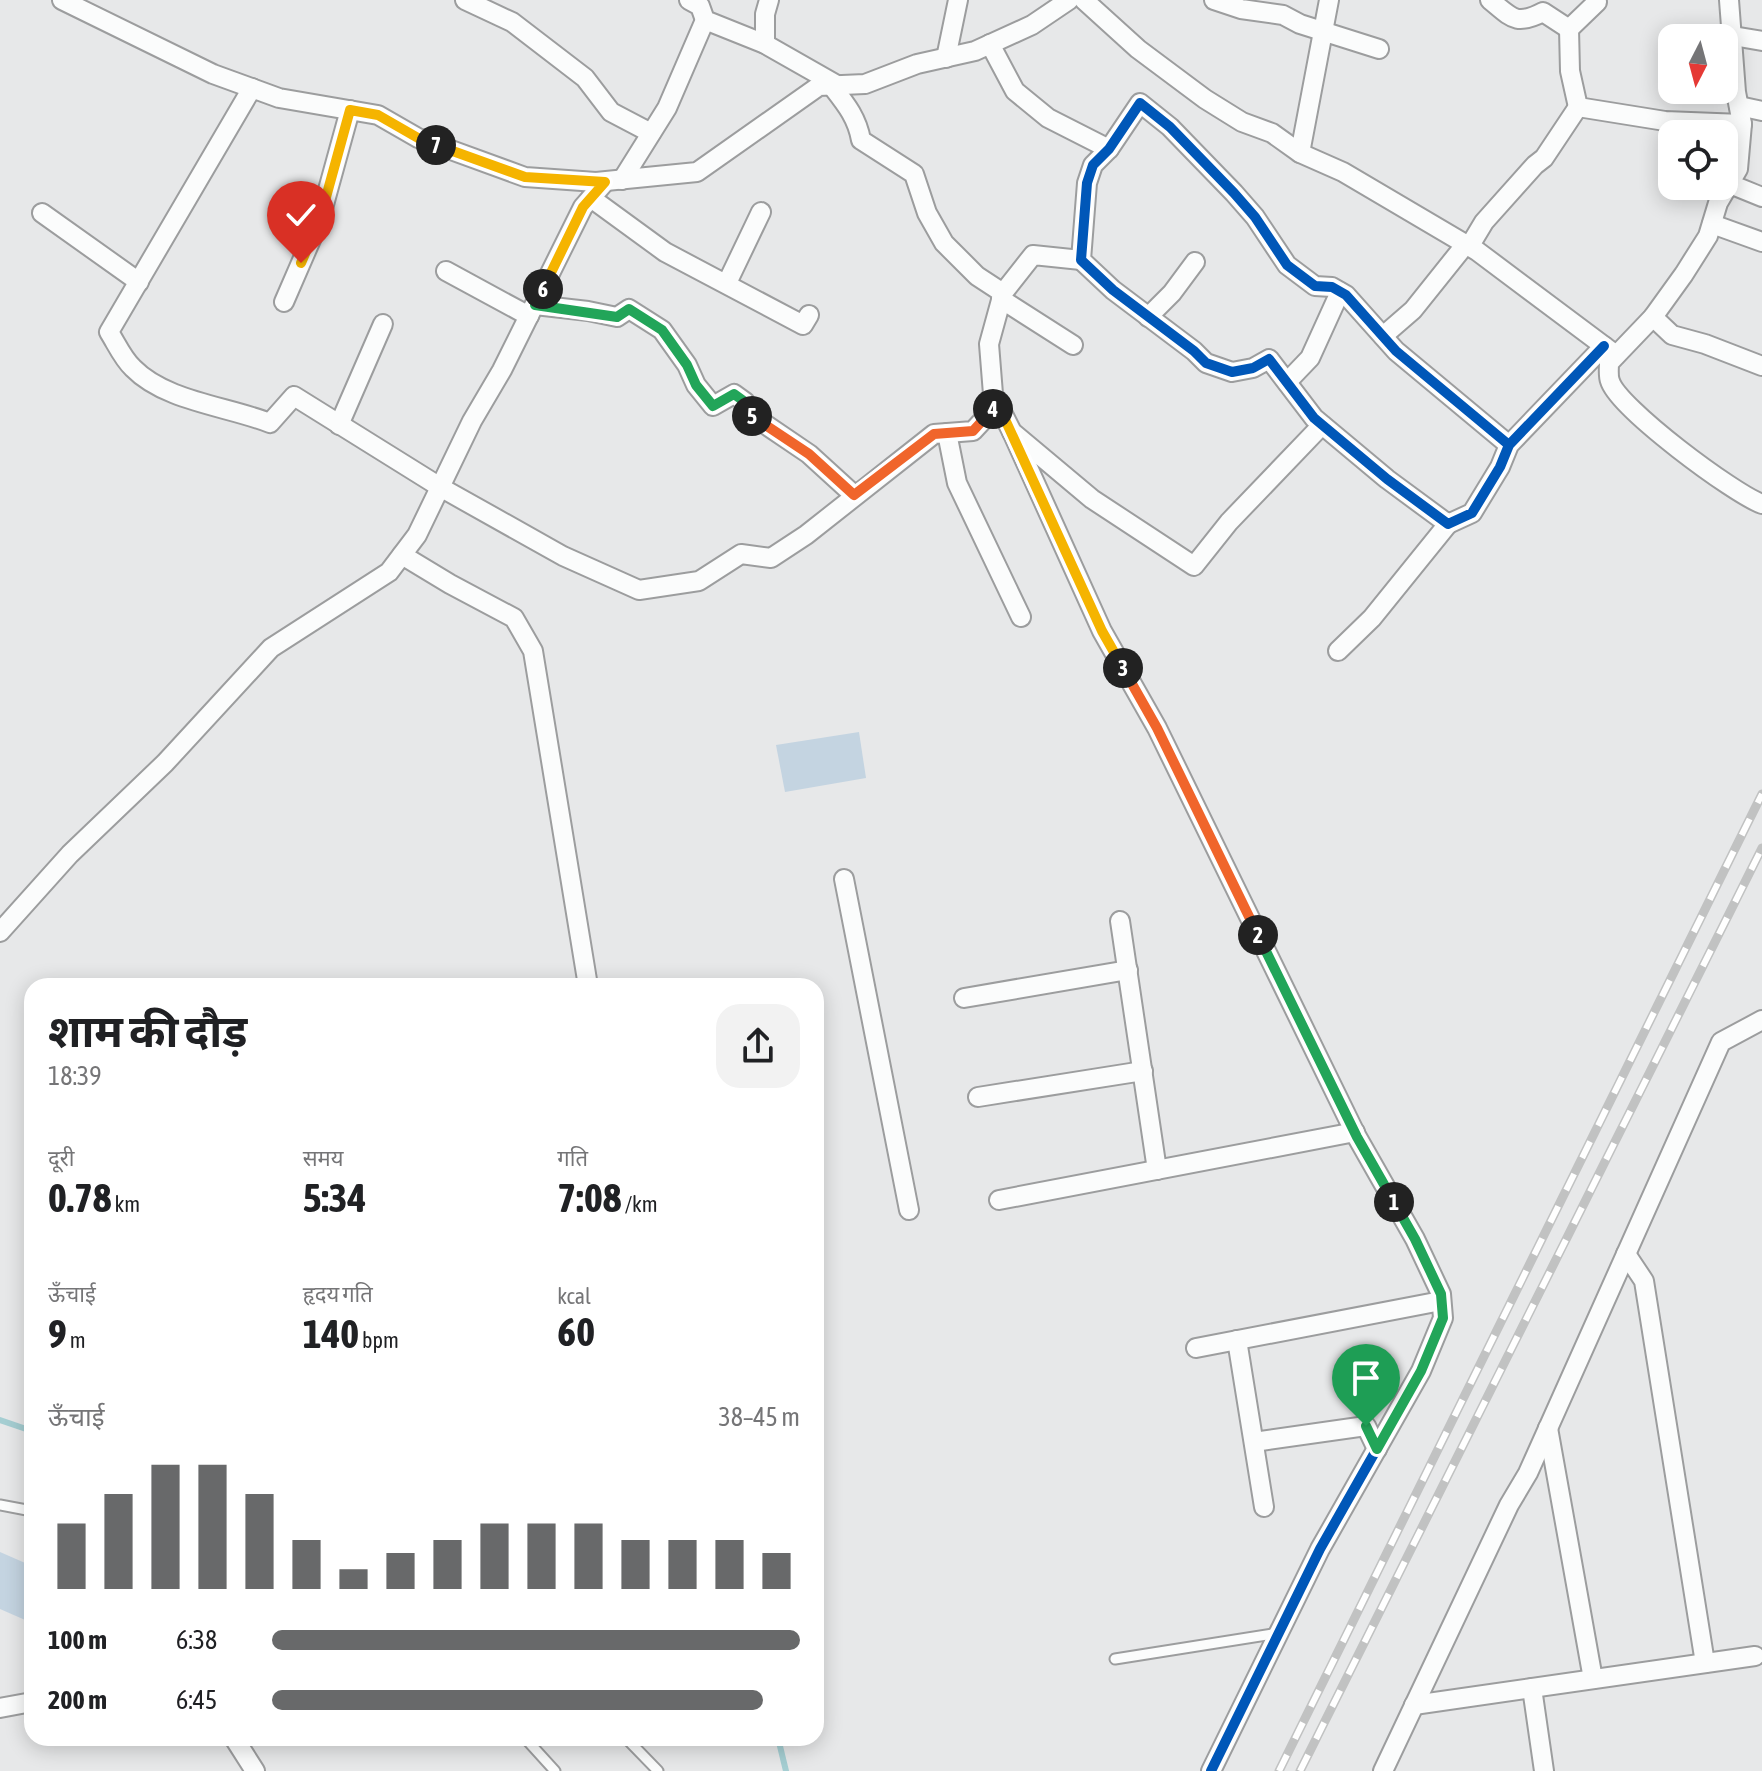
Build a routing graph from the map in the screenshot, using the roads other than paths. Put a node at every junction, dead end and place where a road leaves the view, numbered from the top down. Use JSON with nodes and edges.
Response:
{"nodes":[{"id":1,"x":62,"y":0,"type":"edge"},
{"id":2,"x":465,"y":0,"type":"edge"},
{"id":3,"x":689,"y":0,"type":"edge"},
{"id":4,"x":769,"y":0,"type":"edge"},
{"id":5,"x":958,"y":0,"type":"edge"},
{"id":6,"x":1214,"y":0,"type":"edge"},
{"id":7,"x":1329,"y":0,"type":"edge"},
{"id":8,"x":1490,"y":0,"type":"edge"},
{"id":9,"x":1729,"y":0,"type":"edge"},
{"id":10,"x":1071,"y":1,"type":"edge"},
{"id":11,"x":1597,"y":2,"type":"dead end"},
{"id":12,"x":484,"y":5,"type":"edge"},
{"id":13,"x":705,"y":20,"type":"junction"},
{"id":14,"x":1732,"y":24,"type":"edge"},
{"id":15,"x":1322,"y":29,"type":"junction"},
{"id":16,"x":1569,"y":29,"type":"junction"},
{"id":17,"x":1738,"y":37,"type":"edge"},
{"id":18,"x":1762,"y":41,"type":"edge"},
{"id":19,"x":765,"y":44,"type":"junction"},
{"id":20,"x":990,"y":44,"type":"junction"},
{"id":21,"x":1379,"y":49,"type":"dead end"},
{"id":22,"x":946,"y":58,"type":"junction"},
{"id":23,"x":834,"y":85,"type":"junction"},
{"id":24,"x":252,"y":88,"type":"junction"},
{"id":25,"x":1738,"y":92,"type":"edge"},
{"id":26,"x":1578,"y":107,"type":"junction"},
{"id":27,"x":350,"y":110,"type":"junction"},
{"id":28,"x":1762,"y":111,"type":"edge"},
{"id":29,"x":1740,"y":115,"type":"junction"},
{"id":30,"x":651,"y":133,"type":"junction"},
{"id":31,"x":1109,"y":149,"type":"junction"},
{"id":32,"x":1300,"y":153,"type":"junction"},
{"id":33,"x":1738,"y":169,"type":"edge"},
{"id":34,"x":614,"y":181,"type":"junction"},
{"id":35,"x":1738,"y":187,"type":"edge"},
{"id":36,"x":1762,"y":197,"type":"edge"},
{"id":37,"x":591,"y":198,"type":"junction"},
{"id":38,"x":1720,"y":200,"type":"edge"},
{"id":39,"x":761,"y":212,"type":"dead end"},
{"id":40,"x":42,"y":213,"type":"dead end"},
{"id":41,"x":1712,"y":224,"type":"junction"},
{"id":42,"x":1762,"y":242,"type":"edge"},
{"id":43,"x":1467,"y":246,"type":"junction"},
{"id":44,"x":1081,"y":260,"type":"junction"},
{"id":45,"x":1195,"y":262,"type":"dead end"},
{"id":46,"x":446,"y":271,"type":"dead end"},
{"id":47,"x":139,"y":282,"type":"junction"},
{"id":48,"x":727,"y":283,"type":"junction"},
{"id":49,"x":1340,"y":292,"type":"junction"},
{"id":50,"x":1002,"y":296,"type":"junction"},
{"id":51,"x":284,"y":302,"type":"dead end"},
{"id":52,"x":532,"y":310,"type":"junction"},
{"id":53,"x":809,"y":315,"type":"dead end"},
{"id":54,"x":1148,"y":317,"type":"junction"},
{"id":55,"x":1653,"y":317,"type":"junction"},
{"id":56,"x":383,"y":324,"type":"dead end"},
{"id":57,"x":1383,"y":336,"type":"junction"},
{"id":58,"x":1073,"y":345,"type":"dead end"},
{"id":59,"x":1610,"y":350,"type":"junction"},
{"id":60,"x":1762,"y":366,"type":"edge"},
{"id":61,"x":1287,"y":382,"type":"junction"},
{"id":62,"x":998,"y":404,"type":"junction"},
{"id":63,"x":339,"y":425,"type":"junction"},
{"id":64,"x":1322,"y":425,"type":"junction"},
{"id":65,"x":1012,"y":432,"type":"junction"},
{"id":66,"x":947,"y":433,"type":"junction"},
{"id":67,"x":1509,"y":445,"type":"junction"},
{"id":68,"x":440,"y":487,"type":"junction"},
{"id":69,"x":854,"y":495,"type":"junction"},
{"id":70,"x":1762,"y":504,"type":"edge"},
{"id":71,"x":1448,"y":524,"type":"junction"},
{"id":72,"x":402,"y":555,"type":"junction"},
{"id":73,"x":1021,"y":617,"type":"dead end"},
{"id":74,"x":1338,"y":651,"type":"dead end"},
{"id":75,"x":844,"y":879,"type":"dead end"},
{"id":76,"x":1120,"y":921,"type":"dead end"},
{"id":77,"x":0,"y":932,"type":"edge"},
{"id":78,"x":1128,"y":970,"type":"junction"},
{"id":79,"x":587,"y":978,"type":"edge"},
{"id":80,"x":964,"y":998,"type":"dead end"},
{"id":81,"x":1762,"y":1020,"type":"edge"},
{"id":82,"x":1143,"y":1071,"type":"junction"},
{"id":83,"x":978,"y":1097,"type":"dead end"},
{"id":84,"x":1355,"y":1132,"type":"junction"},
{"id":85,"x":1157,"y":1170,"type":"junction"},
{"id":86,"x":999,"y":1200,"type":"dead end"},
{"id":87,"x":909,"y":1210,"type":"dead end"},
{"id":88,"x":1626,"y":1254,"type":"junction"},
{"id":89,"x":1441,"y":1301,"type":"junction"},
{"id":90,"x":1237,"y":1340,"type":"junction"},
{"id":91,"x":1196,"y":1348,"type":"dead end"},
{"id":92,"x":1548,"y":1428,"type":"junction"},
{"id":93,"x":1254,"y":1442,"type":"junction"},
{"id":94,"x":1377,"y":1449,"type":"junction"},
{"id":95,"x":0,"y":1505,"type":"edge"},
{"id":96,"x":1264,"y":1507,"type":"dead end"},
{"id":97,"x":24,"y":1510,"type":"edge"},
{"id":98,"x":1279,"y":1633,"type":"junction"},
{"id":99,"x":1755,"y":1656,"type":"dead end"},
{"id":100,"x":1115,"y":1659,"type":"dead end"},
{"id":101,"x":1705,"y":1663,"type":"junction"},
{"id":102,"x":1593,"y":1679,"type":"junction"},
{"id":103,"x":1532,"y":1688,"type":"junction"},
{"id":104,"x":24,"y":1704,"type":"edge"},
{"id":105,"x":1414,"y":1705,"type":"junction"},
{"id":106,"x":0,"y":1708,"type":"edge"},
{"id":107,"x":239,"y":1746,"type":"edge"},
{"id":108,"x":532,"y":1746,"type":"edge"},
{"id":109,"x":634,"y":1746,"type":"edge"},
{"id":110,"x":255,"y":1771,"type":"edge"},
{"id":111,"x":555,"y":1771,"type":"edge"},
{"id":112,"x":658,"y":1771,"type":"edge"},
{"id":113,"x":1211,"y":1771,"type":"edge"},
{"id":114,"x":1383,"y":1771,"type":"edge"},
{"id":115,"x":1544,"y":1771,"type":"edge"}],
"edges":[{"from":1,"to":24,"type":"street"},
{"from":2,"to":12,"type":"street"},
{"from":3,"to":13,"type":"street"},
{"from":4,"to":19,"type":"street"},
{"from":5,"to":22,"type":"street"},
{"from":6,"to":15,"type":"street"},
{"from":7,"to":15,"type":"street"},
{"from":8,"to":16,"type":"street"},
{"from":9,"to":14,"type":"street"},
{"from":10,"to":20,"type":"street"},
{"from":10,"to":32,"type":"street"},
{"from":11,"to":16,"type":"street"},
{"from":12,"to":30,"type":"street"},
{"from":13,"to":19,"type":"street"},
{"from":13,"to":30,"type":"street"},
{"from":15,"to":21,"type":"street"},
{"from":15,"to":32,"type":"street"},
{"from":16,"to":26,"type":"street"},
{"from":17,"to":18,"type":"street"},
{"from":19,"to":23,"type":"street"},
{"from":20,"to":22,"type":"street"},
{"from":20,"to":31,"type":"street"},
{"from":22,"to":23,"type":"street"},
{"from":23,"to":34,"type":"street"},
{"from":23,"to":50,"type":"street"},
{"from":24,"to":27,"type":"street"},
{"from":24,"to":47,"type":"street"},
{"from":25,"to":29,"type":"street"},
{"from":26,"to":29,"type":"street"},
{"from":26,"to":43,"type":"street"},
{"from":27,"to":34,"type":"street"},
{"from":27,"to":51,"type":"street"},
{"from":28,"to":29,"type":"street"},
{"from":29,"to":33,"type":"street"},
{"from":30,"to":34,"type":"street"},
{"from":31,"to":44,"type":"street"},
{"from":31,"to":49,"type":"street"},
{"from":32,"to":43,"type":"street"},
{"from":34,"to":37,"type":"street"},
{"from":35,"to":36,"type":"street"},
{"from":37,"to":48,"type":"street"},
{"from":37,"to":52,"type":"street"},
{"from":38,"to":41,"type":"street"},
{"from":39,"to":48,"type":"street"},
{"from":40,"to":47,"type":"street"},
{"from":41,"to":42,"type":"street"},
{"from":41,"to":55,"type":"street"},
{"from":43,"to":57,"type":"street"},
{"from":43,"to":59,"type":"street"},
{"from":44,"to":50,"type":"street"},
{"from":44,"to":54,"type":"street"},
{"from":45,"to":54,"type":"street"},
{"from":46,"to":52,"type":"street"},
{"from":47,"to":63,"type":"street"},
{"from":48,"to":53,"type":"street"},
{"from":49,"to":57,"type":"street"},
{"from":49,"to":61,"type":"street"},
{"from":50,"to":58,"type":"street"},
{"from":50,"to":62,"type":"street"},
{"from":52,"to":68,"type":"street"},
{"from":52,"to":69,"type":"street"},
{"from":54,"to":61,"type":"street"},
{"from":55,"to":59,"type":"street"},
{"from":55,"to":60,"type":"street"},
{"from":56,"to":63,"type":"street"},
{"from":57,"to":67,"type":"street"},
{"from":59,"to":67,"type":"street"},
{"from":59,"to":70,"type":"street"},
{"from":61,"to":64,"type":"street"},
{"from":62,"to":65,"type":"street"},
{"from":62,"to":66,"type":"street"},
{"from":63,"to":68,"type":"street"},
{"from":64,"to":65,"type":"street"},
{"from":64,"to":71,"type":"street"},
{"from":65,"to":84,"type":"street"},
{"from":66,"to":69,"type":"street"},
{"from":66,"to":73,"type":"street"},
{"from":67,"to":71,"type":"street"},
{"from":68,"to":69,"type":"street"},
{"from":68,"to":72,"type":"street"},
{"from":71,"to":74,"type":"street"},
{"from":72,"to":77,"type":"street"},
{"from":72,"to":79,"type":"street"},
{"from":75,"to":87,"type":"street"},
{"from":76,"to":78,"type":"street"},
{"from":78,"to":80,"type":"street"},
{"from":78,"to":82,"type":"street"},
{"from":81,"to":88,"type":"street"},
{"from":82,"to":83,"type":"street"},
{"from":82,"to":85,"type":"street"},
{"from":84,"to":85,"type":"street"},
{"from":84,"to":89,"type":"street"},
{"from":85,"to":86,"type":"street"},
{"from":88,"to":92,"type":"street"},
{"from":88,"to":101,"type":"street"},
{"from":89,"to":90,"type":"street"},
{"from":89,"to":94,"type":"street"},
{"from":90,"to":91,"type":"street"},
{"from":90,"to":93,"type":"street"},
{"from":92,"to":102,"type":"street"},
{"from":92,"to":105,"type":"street"},
{"from":93,"to":94,"type":"street"},
{"from":93,"to":96,"type":"street"},
{"from":94,"to":98,"type":"street"},
{"from":95,"to":97,"type":"lane"},
{"from":98,"to":100,"type":"lane"},
{"from":98,"to":113,"type":"street"},
{"from":99,"to":101,"type":"street"},
{"from":101,"to":102,"type":"street"},
{"from":102,"to":103,"type":"street"},
{"from":103,"to":105,"type":"street"},
{"from":103,"to":115,"type":"street"},
{"from":104,"to":106,"type":"street"},
{"from":105,"to":114,"type":"street"},
{"from":107,"to":110,"type":"street"},
{"from":108,"to":111,"type":"lane"},
{"from":109,"to":112,"type":"lane"}]}
